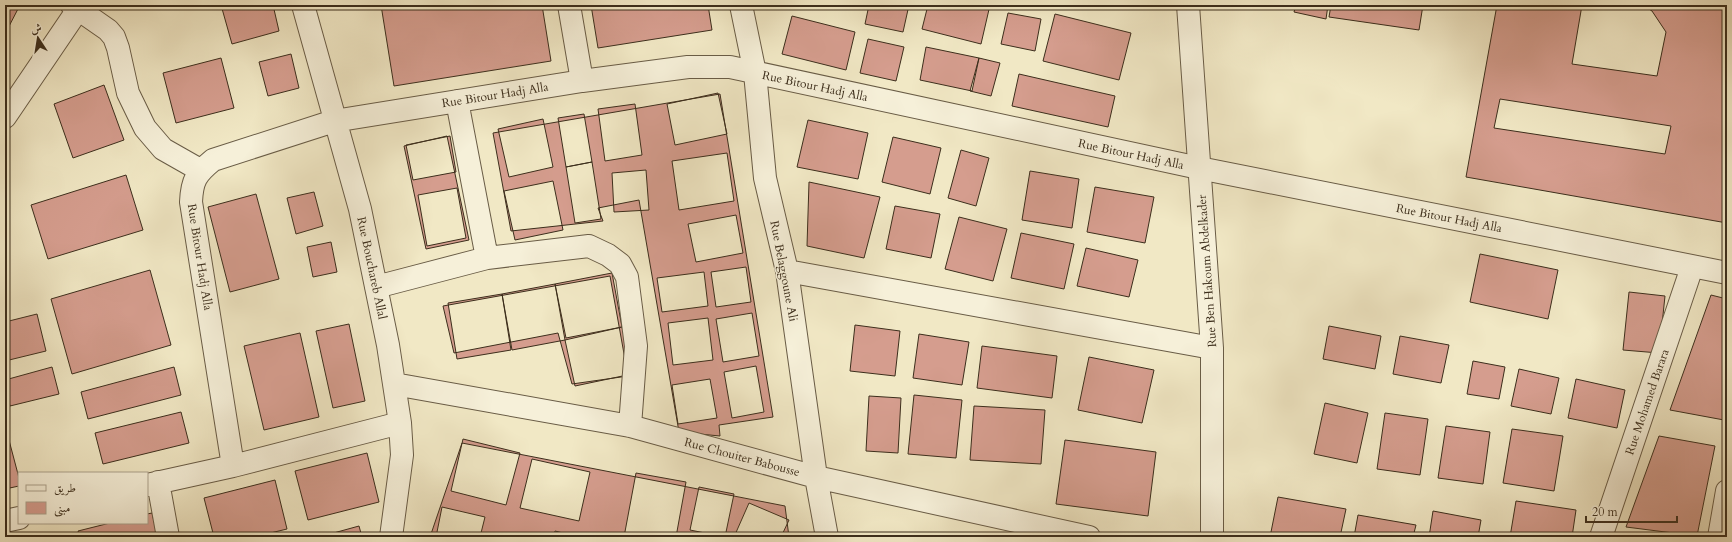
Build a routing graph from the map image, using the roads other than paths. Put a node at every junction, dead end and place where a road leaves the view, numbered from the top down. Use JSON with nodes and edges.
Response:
{"nodes":[{"id":1,"x":303,"y":5,"type":"edge"},
{"id":2,"x":569,"y":5,"type":"edge"},
{"id":3,"x":741,"y":5,"type":"edge"},
{"id":4,"x":1188,"y":5,"type":"edge"},
{"id":5,"x":77,"y":6,"type":"edge"},
{"id":6,"x":754,"y":73,"type":"junction"},
{"id":7,"x":582,"y":81,"type":"junction"},
{"id":8,"x":457,"y":101,"type":"junction"},
{"id":9,"x":5,"y":117,"type":"edge"},
{"id":10,"x":334,"y":121,"type":"junction"},
{"id":11,"x":1199,"y":168,"type":"junction"},
{"id":12,"x":200,"y":170,"type":"junction"},
{"id":13,"x":486,"y":258,"type":"junction"},
{"id":14,"x":1692,"y":267,"type":"junction"},
{"id":15,"x":787,"y":271,"type":"junction"},
{"id":16,"x":1727,"y":273,"type":"edge"},
{"id":17,"x":376,"y":287,"type":"junction"},
{"id":18,"x":1212,"y":348,"type":"junction"},
{"id":19,"x":394,"y":384,"type":"junction"},
{"id":20,"x":400,"y":423,"type":"junction"},
{"id":21,"x":630,"y":426,"type":"junction"},
{"id":22,"x":233,"y":466,"type":"junction"},
{"id":23,"x":816,"y":477,"type":"junction"},
{"id":24,"x":152,"y":484,"type":"edge"},
{"id":25,"x":1727,"y":491,"type":"edge"},
{"id":26,"x":18,"y":518,"type":"edge"},
{"id":27,"x":5,"y":521,"type":"edge"},
{"id":28,"x":168,"y":537,"type":"edge"},
{"id":29,"x":391,"y":537,"type":"edge"},
{"id":30,"x":826,"y":537,"type":"edge"},
{"id":31,"x":1089,"y":537,"type":"edge"},
{"id":32,"x":1212,"y":537,"type":"edge"},
{"id":33,"x":1601,"y":537,"type":"edge"},
{"id":34,"x":1719,"y":537,"type":"edge"}],
"edges":[{"from":1,"to":10,"type":"street","name":"Rue Bouchareb Allal"},
{"from":2,"to":7,"type":"street"},
{"from":3,"to":6,"type":"street","name":"Rue Belaggoune Ali"},
{"from":4,"to":11,"type":"street","name":"Rue Ben Hakoum Abdelkader"},
{"from":5,"to":9,"type":"street"},
{"from":5,"to":12,"type":"street"},
{"from":6,"to":7,"type":"street","name":"Rue Bitour Hadj Alla"},
{"from":6,"to":11,"type":"street","name":"Rue Bitour Hadj Alla"},
{"from":6,"to":15,"type":"street","name":"Rue Belaggoune Ali"},
{"from":7,"to":8,"type":"street","name":"Rue Bitour Hadj Alla"},
{"from":8,"to":10,"type":"street","name":"Rue Bitour Hadj Alla"},
{"from":8,"to":13,"type":"street"},
{"from":10,"to":12,"type":"street","name":"Rue Bitour Hadj Alla"},
{"from":10,"to":17,"type":"street","name":"Rue Bouchareb Allal"},
{"from":11,"to":14,"type":"street","name":"Rue Bitour Hadj Alla"},
{"from":11,"to":18,"type":"street","name":"Rue Ben Hakoum Abdelkader"},
{"from":12,"to":22,"type":"street","name":"Rue Bitour Hadj Alla"},
{"from":13,"to":17,"type":"street"},
{"from":13,"to":21,"type":"street"},
{"from":14,"to":16,"type":"street","name":"Rue Bitour Hadj Alla"},
{"from":14,"to":33,"type":"street","name":"Rue Mohamed Barara"},
{"from":15,"to":18,"type":"street"},
{"from":15,"to":23,"type":"street","name":"Rue Belaggoune Ali"},
{"from":17,"to":19,"type":"street","name":"Rue Bouchareb Allal"},
{"from":18,"to":32,"type":"street","name":"Rue Ben Hakoum Abdelkader"},
{"from":19,"to":20,"type":"street","name":"Rue Bouchareb Allal"},
{"from":19,"to":21,"type":"street","name":"Rue Chouiter Babousse"},
{"from":20,"to":22,"type":"street"},
{"from":20,"to":29,"type":"street","name":"Rue Bouchareb Allal"},
{"from":21,"to":23,"type":"street","name":"Rue Chouiter Babousse"},
{"from":22,"to":24,"type":"street"},
{"from":23,"to":30,"type":"street","name":"Rue Belaggoune Ali"},
{"from":23,"to":31,"type":"street","name":"Rue Chouiter Babousse"},
{"from":24,"to":28,"type":"street"},
{"from":25,"to":34,"type":"street"},
{"from":26,"to":27,"type":"street"}]}
